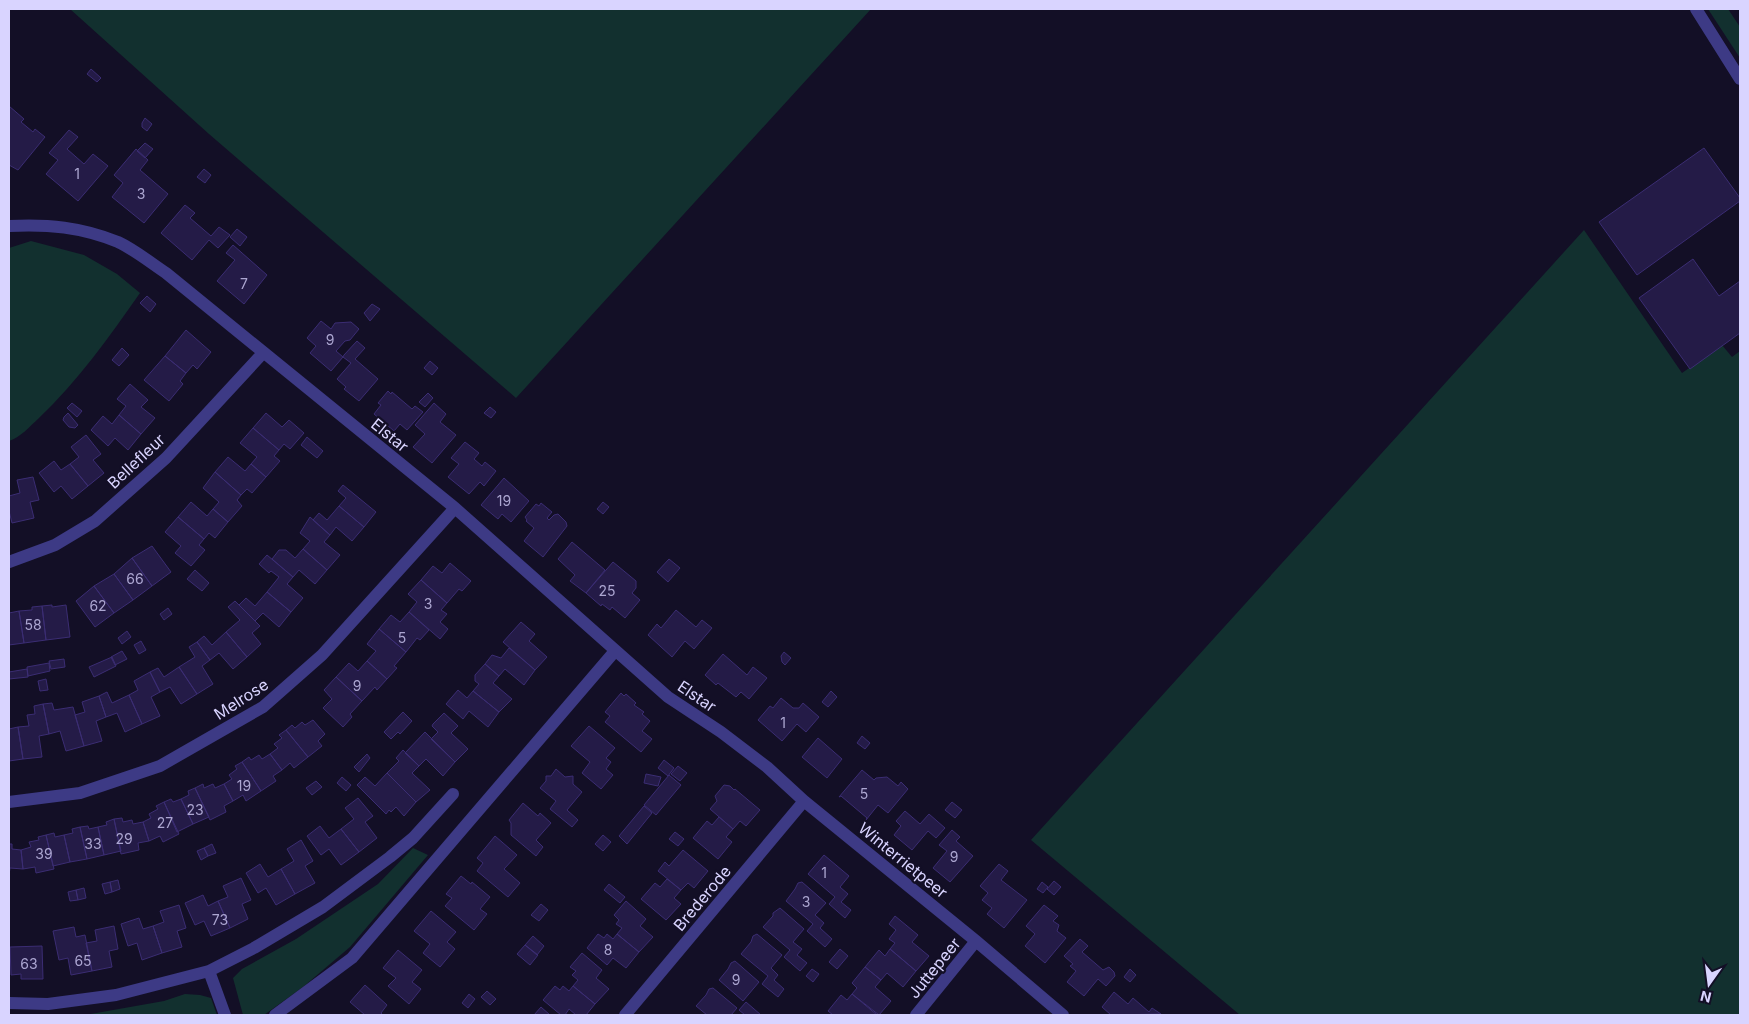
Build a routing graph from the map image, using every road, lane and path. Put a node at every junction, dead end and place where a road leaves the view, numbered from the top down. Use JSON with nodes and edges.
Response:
{"nodes":[{"id":1,"x":1696,"y":9,"type":"edge"},
{"id":2,"x":1740,"y":79,"type":"edge"},
{"id":3,"x":9,"y":226,"type":"edge"},
{"id":4,"x":263,"y":353,"type":"junction"},
{"id":5,"x":455,"y":508,"type":"junction"},
{"id":6,"x":9,"y":562,"type":"edge"},
{"id":7,"x":615,"y":651,"type":"junction"},
{"id":8,"x":721,"y":732,"type":"joint"},
{"id":9,"x":453,"y":794,"type":"dead end"},
{"id":10,"x":804,"y":801,"type":"junction"},
{"id":11,"x":9,"y":802,"type":"edge"},
{"id":12,"x":976,"y":942,"type":"junction"},
{"id":13,"x":209,"y":970,"type":"junction"},
{"id":14,"x":9,"y":1003,"type":"edge"},
{"id":15,"x":225,"y":1015,"type":"edge"},
{"id":16,"x":275,"y":1015,"type":"edge"},
{"id":17,"x":624,"y":1015,"type":"edge"},
{"id":18,"x":916,"y":1015,"type":"edge"},
{"id":19,"x":1063,"y":1015,"type":"edge"}],
"edges":[{"from":1,"to":2,"type":"street"},
{"from":3,"to":4,"type":"street","name":"Elstar"},
{"from":4,"to":5,"type":"street","name":"Elstar"},
{"from":4,"to":6,"type":"street","name":"Bellefleur"},
{"from":5,"to":7,"type":"street","name":"Elstar"},
{"from":5,"to":11,"type":"street","name":"Melrose"},
{"from":7,"to":8,"type":"street","name":"Elstar"},
{"from":7,"to":16,"type":"street"},
{"from":8,"to":10,"type":"street","name":"Winterrietpeer"},
{"from":9,"to":13,"type":"street"},
{"from":10,"to":12,"type":"street","name":"Winterrietpeer"},
{"from":10,"to":17,"type":"street","name":"Brederode"},
{"from":12,"to":18,"type":"street","name":"Juttepeer"},
{"from":12,"to":19,"type":"street","name":"Winterrietpeer"},
{"from":13,"to":14,"type":"street"},
{"from":13,"to":15,"type":"street"}]}
